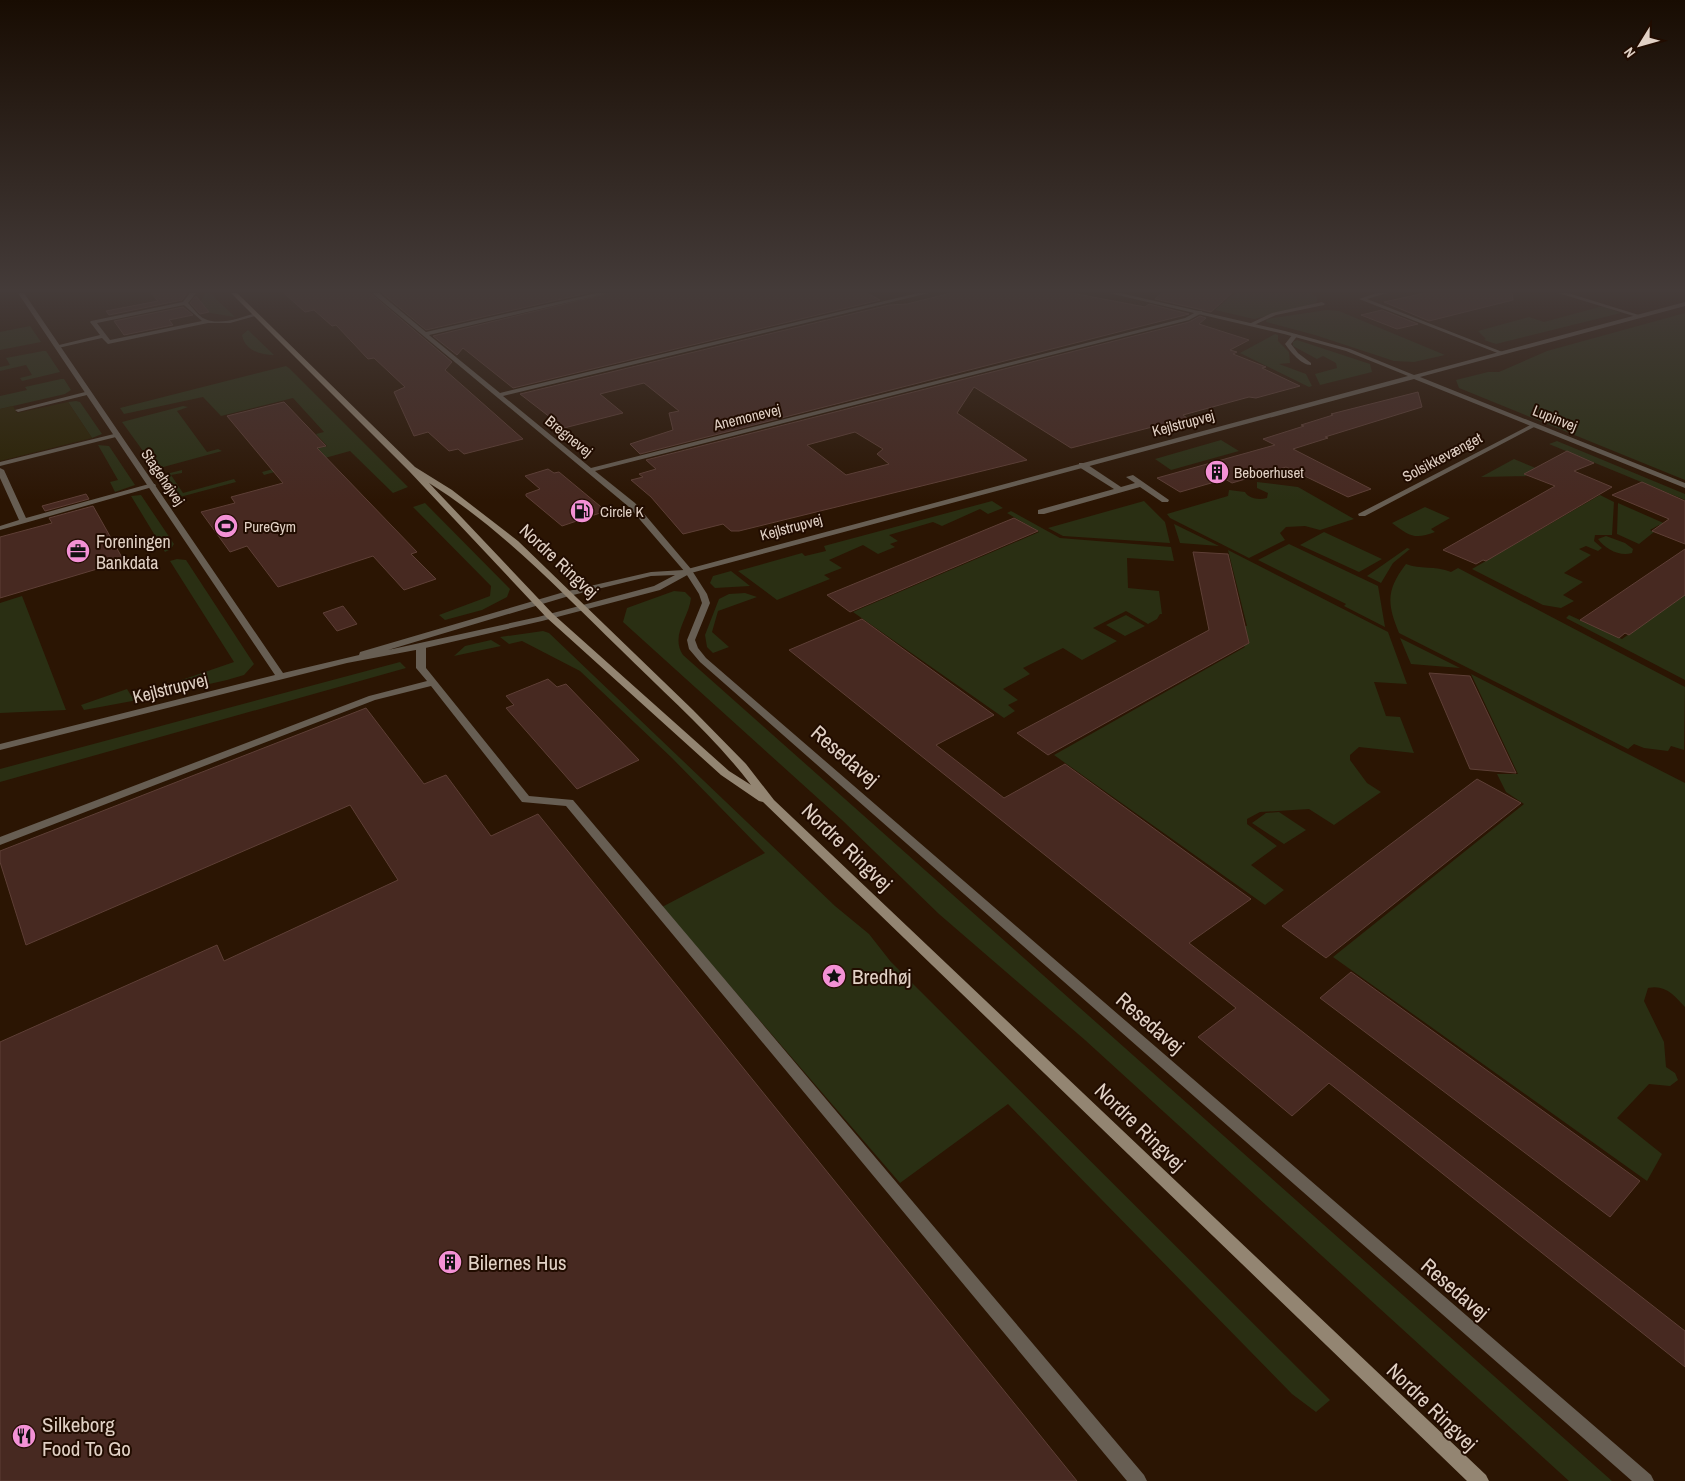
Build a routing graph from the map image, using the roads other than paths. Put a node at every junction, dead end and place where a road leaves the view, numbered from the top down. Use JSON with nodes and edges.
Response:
{"nodes":[{"id":1,"x":69,"y":362,"type":"edge"},
{"id":2,"x":304,"y":362,"type":"edge"},
{"id":3,"x":459,"y":362,"type":"edge"},
{"id":4,"x":636,"y":362,"type":"edge"},
{"id":5,"x":1017,"y":362,"type":"edge"},
{"id":6,"x":1307,"y":362,"type":"edge"},
{"id":7,"x":1379,"y":362,"type":"edge"},
{"id":8,"x":1465,"y":362,"type":"edge"},
{"id":9,"x":1309,"y":364,"type":"dead end"},
{"id":10,"x":1414,"y":376,"type":"junction"},
{"id":11,"x":90,"y":393,"type":"junction"},
{"id":12,"x":498,"y":395,"type":"junction"},
{"id":13,"x":18,"y":410,"type":"dead end"},
{"id":14,"x":1534,"y":425,"type":"junction"},
{"id":15,"x":118,"y":435,"type":"junction"},
{"id":16,"x":0,"y":464,"type":"edge"},
{"id":17,"x":1082,"y":465,"type":"junction"},
{"id":18,"x":412,"y":469,"type":"junction"},
{"id":19,"x":0,"y":470,"type":"edge"},
{"id":20,"x":590,"y":470,"type":"junction"},
{"id":21,"x":1130,"y":477,"type":"dead end"},
{"id":22,"x":1141,"y":484,"type":"junction"},
{"id":23,"x":152,"y":486,"type":"junction"},
{"id":24,"x":1685,"y":486,"type":"edge"},
{"id":25,"x":1120,"y":490,"type":"junction"},
{"id":26,"x":1165,"y":500,"type":"dead end"},
{"id":27,"x":1041,"y":512,"type":"dead end"},
{"id":28,"x":1362,"y":514,"type":"dead end"},
{"id":29,"x":24,"y":522,"type":"junction"},
{"id":30,"x":0,"y":528,"type":"edge"},
{"id":31,"x":688,"y":571,"type":"junction"},
{"id":32,"x":567,"y":594,"type":"junction"},
{"id":33,"x":536,"y":602,"type":"junction"},
{"id":34,"x":581,"y":608,"type":"junction"},
{"id":35,"x":550,"y":616,"type":"junction"},
{"id":36,"x":422,"y":646,"type":"junction"},
{"id":37,"x":347,"y":660,"type":"junction"},
{"id":38,"x":281,"y":677,"type":"junction"},
{"id":39,"x":432,"y":683,"type":"junction"},
{"id":40,"x":0,"y":747,"type":"edge"},
{"id":41,"x":770,"y":803,"type":"junction"},
{"id":42,"x":0,"y":841,"type":"edge"},
{"id":43,"x":1138,"y":1481,"type":"edge"},
{"id":44,"x":1480,"y":1481,"type":"edge"},
{"id":45,"x":1645,"y":1481,"type":"edge"}],
"edges":[{"from":1,"to":11,"type":"street","name":"Stagehøjvej"},
{"from":2,"to":18,"type":"main road","name":"Nordre Ringvej"},
{"from":3,"to":12,"type":"street","name":"Bregnevej"},
{"from":4,"to":12,"type":"street"},
{"from":5,"to":20,"type":"street","name":"Anemonevej"},
{"from":6,"to":9,"type":"street"},
{"from":7,"to":10,"type":"street","name":"Lupinvej"},
{"from":8,"to":10,"type":"street","name":"Kejlstrupvej"},
{"from":10,"to":14,"type":"street","name":"Lupinvej"},
{"from":10,"to":17,"type":"street","name":"Kejlstrupvej"},
{"from":11,"to":13,"type":"street"},
{"from":11,"to":15,"type":"street","name":"Stagehøjvej"},
{"from":12,"to":20,"type":"street","name":"Bregnevej"},
{"from":14,"to":24,"type":"street","name":"Lupinvej"},
{"from":14,"to":28,"type":"street","name":"Solsikkevænget"},
{"from":15,"to":16,"type":"street"},
{"from":15,"to":23,"type":"street","name":"Stagehøjvej"},
{"from":17,"to":25,"type":"street"},
{"from":17,"to":31,"type":"street","name":"Kejlstrupvej"},
{"from":18,"to":32,"type":"main road","name":"Nordre Ringvej"},
{"from":18,"to":33,"type":"main road","name":"Nordre Ringvej"},
{"from":19,"to":29,"type":"street"},
{"from":20,"to":31,"type":"street","name":"Bregnevej"},
{"from":21,"to":22,"type":"street"},
{"from":22,"to":25,"type":"street"},
{"from":22,"to":26,"type":"street"},
{"from":23,"to":29,"type":"street"},
{"from":23,"to":38,"type":"street","name":"Stagehøjvej"},
{"from":25,"to":27,"type":"street"},
{"from":29,"to":30,"type":"street"},
{"from":31,"to":32,"type":"street","name":"Kejlstrupvej"},
{"from":31,"to":34,"type":"street","name":"Kejlstrupvej"},
{"from":31,"to":45,"type":"street","name":"Resedavej"},
{"from":32,"to":33,"type":"street","name":"Kejlstrupvej"},
{"from":32,"to":34,"type":"main road","name":"Nordre Ringvej"},
{"from":33,"to":35,"type":"main road","name":"Nordre Ringvej"},
{"from":33,"to":37,"type":"street","name":"Kejlstrupvej"},
{"from":34,"to":35,"type":"street","name":"Kejlstrupvej"},
{"from":34,"to":41,"type":"main road","name":"Nordre Ringvej"},
{"from":35,"to":36,"type":"street","name":"Kejlstrupvej"},
{"from":35,"to":41,"type":"main road","name":"Nordre Ringvej"},
{"from":36,"to":37,"type":"street","name":"Kejlstrupvej"},
{"from":36,"to":39,"type":"street"},
{"from":37,"to":38,"type":"street","name":"Kejlstrupvej"},
{"from":38,"to":40,"type":"street","name":"Kejlstrupvej"},
{"from":39,"to":42,"type":"street"},
{"from":39,"to":43,"type":"street"},
{"from":41,"to":44,"type":"main road","name":"Nordre Ringvej"}]}
